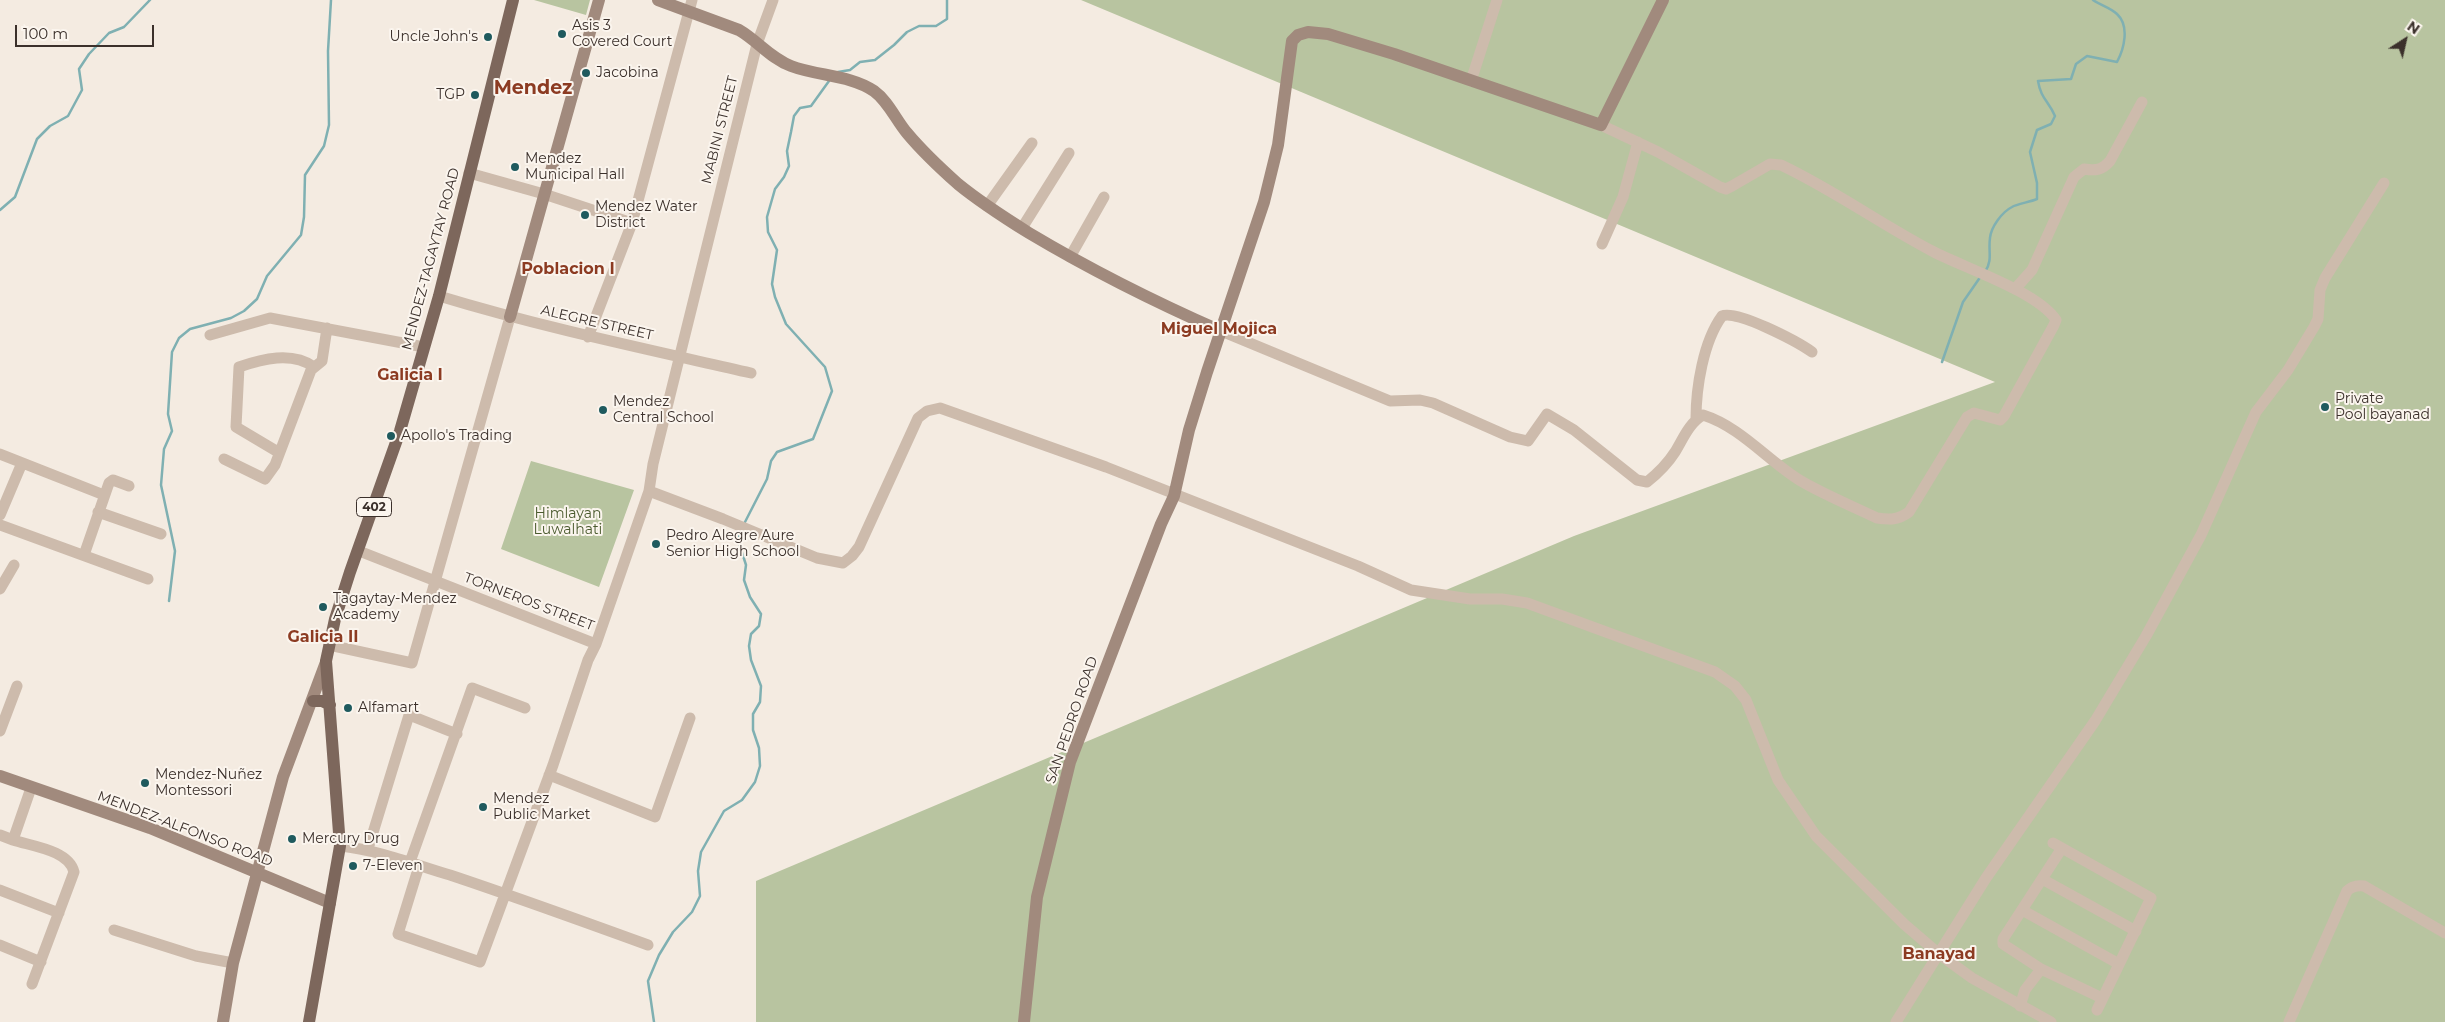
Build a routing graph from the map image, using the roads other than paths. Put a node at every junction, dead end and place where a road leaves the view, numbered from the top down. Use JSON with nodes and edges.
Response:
{"nodes":[{"id":1,"x":513,"y":0,"type":"edge"},
{"id":2,"x":599,"y":0,"type":"edge"},
{"id":3,"x":658,"y":0,"type":"edge"},
{"id":4,"x":773,"y":0,"type":"edge"},
{"id":5,"x":1497,"y":0,"type":"edge"},
{"id":6,"x":1663,"y":0,"type":"edge"},
{"id":7,"x":691,"y":6,"type":"edge"},
{"id":8,"x":757,"y":44,"type":"junction"},
{"id":9,"x":1471,"y":81,"type":"junction"},
{"id":10,"x":2142,"y":102,"type":"dead end"},
{"id":11,"x":1601,"y":126,"type":"junction"},
{"id":12,"x":1638,"y":142,"type":"junction"},
{"id":13,"x":1032,"y":143,"type":"dead end"},
{"id":14,"x":1069,"y":153,"type":"dead end"},
{"id":15,"x":469,"y":173,"type":"junction"},
{"id":16,"x":2384,"y":183,"type":"dead end"},
{"id":17,"x":544,"y":194,"type":"junction"},
{"id":18,"x":1104,"y":197,"type":"dead end"},
{"id":19,"x":987,"y":206,"type":"junction"},
{"id":20,"x":632,"y":223,"type":"junction"},
{"id":21,"x":1022,"y":228,"type":"junction"},
{"id":22,"x":1602,"y":244,"type":"dead end"},
{"id":23,"x":1070,"y":257,"type":"junction"},
{"id":24,"x":2015,"y":289,"type":"junction"},
{"id":25,"x":438,"y":296,"type":"junction"},
{"id":26,"x":510,"y":318,"type":"junction"},
{"id":27,"x":328,"y":328,"type":"junction"},
{"id":28,"x":1221,"y":331,"type":"junction"},
{"id":29,"x":210,"y":335,"type":"dead end"},
{"id":30,"x":588,"y":337,"type":"junction"},
{"id":31,"x":424,"y":347,"type":"junction"},
{"id":32,"x":1812,"y":352,"type":"dead end"},
{"id":33,"x":679,"y":357,"type":"junction"},
{"id":34,"x":314,"y":367,"type":"junction"},
{"id":35,"x":750,"y":373,"type":"dead end"},
{"id":36,"x":1696,"y":419,"type":"junction"},
{"id":37,"x":278,"y":452,"type":"junction"},
{"id":38,"x":0,"y":454,"type":"edge"},
{"id":39,"x":224,"y":459,"type":"dead end"},
{"id":40,"x":22,"y":463,"type":"junction"},
{"id":41,"x":129,"y":486,"type":"dead end"},
{"id":42,"x":649,"y":491,"type":"junction"},
{"id":43,"x":104,"y":495,"type":"junction"},
{"id":44,"x":1174,"y":496,"type":"junction"},
{"id":45,"x":98,"y":512,"type":"junction"},
{"id":46,"x":0,"y":515,"type":"edge"},
{"id":47,"x":0,"y":524,"type":"edge"},
{"id":48,"x":161,"y":534,"type":"dead end"},
{"id":49,"x":359,"y":551,"type":"junction"},
{"id":50,"x":84,"y":555,"type":"junction"},
{"id":51,"x":14,"y":565,"type":"dead end"},
{"id":52,"x":148,"y":579,"type":"dead end"},
{"id":53,"x":436,"y":582,"type":"junction"},
{"id":54,"x":0,"y":589,"type":"edge"},
{"id":55,"x":596,"y":644,"type":"junction"},
{"id":56,"x":329,"y":646,"type":"junction"},
{"id":57,"x":326,"y":661,"type":"junction"},
{"id":58,"x":17,"y":686,"type":"dead end"},
{"id":59,"x":313,"y":701,"type":"junction"},
{"id":60,"x":330,"y":705,"type":"junction"},
{"id":61,"x":526,"y":708,"type":"dead end"},
{"id":62,"x":690,"y":718,"type":"dead end"},
{"id":63,"x":0,"y":731,"type":"edge"},
{"id":64,"x":457,"y":734,"type":"junction"},
{"id":65,"x":551,"y":770,"type":"junction"},
{"id":66,"x":0,"y":776,"type":"edge"},
{"id":67,"x":31,"y":788,"type":"junction"},
{"id":68,"x":0,"y":835,"type":"edge"},
{"id":69,"x":13,"y":840,"type":"junction"},
{"id":70,"x":340,"y":846,"type":"junction"},
{"id":71,"x":368,"y":849,"type":"junction"},
{"id":72,"x":415,"y":864,"type":"junction"},
{"id":73,"x":257,"y":873,"type":"junction"},
{"id":74,"x":2042,"y":879,"type":"junction"},
{"id":75,"x":0,"y":890,"type":"edge"},
{"id":76,"x":504,"y":893,"type":"junction"},
{"id":77,"x":330,"y":903,"type":"junction"},
{"id":78,"x":2022,"y":910,"type":"junction"},
{"id":79,"x":59,"y":913,"type":"junction"},
{"id":80,"x":114,"y":930,"type":"dead end"},
{"id":81,"x":2136,"y":931,"type":"junction"},
{"id":82,"x":2445,"y":933,"type":"edge"},
{"id":83,"x":0,"y":945,"type":"edge"},
{"id":84,"x":648,"y":945,"type":"dead end"},
{"id":85,"x":1939,"y":954,"type":"junction"},
{"id":86,"x":41,"y":962,"type":"junction"},
{"id":87,"x":233,"y":963,"type":"junction"},
{"id":88,"x":2119,"y":964,"type":"junction"},
{"id":89,"x":2038,"y":972,"type":"junction"},
{"id":90,"x":32,"y":984,"type":"dead end"},
{"id":91,"x":2102,"y":998,"type":"junction"},
{"id":92,"x":2021,"y":1004,"type":"junction"},
{"id":93,"x":2097,"y":1010,"type":"dead end"},
{"id":94,"x":223,"y":1022,"type":"edge"},
{"id":95,"x":309,"y":1022,"type":"edge"},
{"id":96,"x":1024,"y":1022,"type":"edge"},
{"id":97,"x":1896,"y":1022,"type":"edge"},
{"id":98,"x":2051,"y":1022,"type":"edge"},
{"id":99,"x":2289,"y":1022,"type":"edge"}],
"edges":[{"from":1,"to":15,"type":"main road","name":"MENDEZ-TAGAYTAY ROAD","number":"402"},
{"from":2,"to":17,"type":"street"},
{"from":3,"to":7,"type":"street"},
{"from":4,"to":8,"type":"street","name":"MABINI STREET"},
{"from":5,"to":9,"type":"street"},
{"from":6,"to":11,"type":"street"},
{"from":7,"to":8,"type":"street"},
{"from":7,"to":20,"type":"street"},
{"from":8,"to":19,"type":"street"},
{"from":8,"to":33,"type":"street","name":"MABINI STREET"},
{"from":9,"to":11,"type":"street"},
{"from":9,"to":28,"type":"street","name":"SAN PEDRO ROAD"},
{"from":10,"to":24,"type":"street"},
{"from":11,"to":12,"type":"street"},
{"from":12,"to":22,"type":"street"},
{"from":12,"to":24,"type":"street"},
{"from":13,"to":19,"type":"street"},
{"from":14,"to":21,"type":"street"},
{"from":15,"to":17,"type":"street"},
{"from":15,"to":25,"type":"main road","name":"MENDEZ-TAGAYTAY ROAD","number":"402"},
{"from":16,"to":85,"type":"street"},
{"from":17,"to":20,"type":"street"},
{"from":17,"to":26,"type":"street"},
{"from":18,"to":23,"type":"street"},
{"from":19,"to":21,"type":"street"},
{"from":20,"to":30,"type":"street"},
{"from":21,"to":23,"type":"street"},
{"from":23,"to":28,"type":"street"},
{"from":24,"to":36,"type":"street"},
{"from":25,"to":26,"type":"street","name":"ALEGRE STREET"},
{"from":25,"to":31,"type":"main road","name":"MENDEZ-TAGAYTAY ROAD","number":"402"},
{"from":26,"to":30,"type":"street","name":"ALEGRE STREET"},
{"from":26,"to":53,"type":"street"},
{"from":27,"to":29,"type":"street"},
{"from":27,"to":31,"type":"street"},
{"from":27,"to":34,"type":"street"},
{"from":28,"to":36,"type":"street"},
{"from":28,"to":44,"type":"street","name":"SAN PEDRO ROAD"},
{"from":30,"to":33,"type":"street","name":"ALEGRE STREET"},
{"from":31,"to":49,"type":"main road","name":"MENDEZ-TAGAYTAY ROAD","number":"402"},
{"from":32,"to":36,"type":"street"},
{"from":33,"to":35,"type":"street","name":"ALEGRE STREET"},
{"from":33,"to":42,"type":"street","name":"MABINI STREET"},
{"from":34,"to":37,"type":"street"},
{"from":34,"to":37,"type":"street"},
{"from":37,"to":39,"type":"street"},
{"from":38,"to":40,"type":"street"},
{"from":40,"to":43,"type":"street"},
{"from":40,"to":46,"type":"street"},
{"from":41,"to":43,"type":"street"},
{"from":42,"to":44,"type":"street"},
{"from":42,"to":55,"type":"street","name":"MABINI STREET"},
{"from":43,"to":45,"type":"street"},
{"from":44,"to":85,"type":"street"},
{"from":44,"to":96,"type":"street","name":"SAN PEDRO ROAD"},
{"from":45,"to":48,"type":"street"},
{"from":45,"to":50,"type":"street"},
{"from":47,"to":50,"type":"street"},
{"from":49,"to":53,"type":"street","name":"TORNEROS STREET"},
{"from":49,"to":56,"type":"main road","name":"MENDEZ-TAGAYTAY ROAD","number":"402"},
{"from":50,"to":52,"type":"street"},
{"from":51,"to":54,"type":"street"},
{"from":53,"to":55,"type":"street","name":"TORNEROS STREET"},
{"from":53,"to":56,"type":"street"},
{"from":55,"to":65,"type":"street","name":"TORNEROS STREET"},
{"from":56,"to":57,"type":"main road","name":"MENDEZ-TAGAYTAY ROAD","number":"402"},
{"from":57,"to":59,"type":"street"},
{"from":57,"to":60,"type":"main road","name":"MENDEZ-TAGAYTAY ROAD","number":"402"},
{"from":58,"to":63,"type":"street"},
{"from":59,"to":60,"type":"main road"},
{"from":59,"to":73,"type":"street"},
{"from":60,"to":70,"type":"main road","name":"MENDEZ-TAGAYTAY ROAD","number":"402"},
{"from":61,"to":64,"type":"street"},
{"from":62,"to":65,"type":"street"},
{"from":64,"to":71,"type":"street"},
{"from":64,"to":72,"type":"street"},
{"from":65,"to":76,"type":"street","name":"TORNEROS STREET"},
{"from":66,"to":67,"type":"street","name":"MENDEZ-ALFONSO ROAD"},
{"from":67,"to":69,"type":"street"},
{"from":67,"to":73,"type":"street","name":"MENDEZ-ALFONSO ROAD"},
{"from":68,"to":69,"type":"street"},
{"from":69,"to":79,"type":"street"},
{"from":70,"to":71,"type":"street"},
{"from":70,"to":77,"type":"main road","name":"MENDEZ-TAGAYTAY ROAD","number":"402"},
{"from":71,"to":72,"type":"street"},
{"from":72,"to":76,"type":"street"},
{"from":72,"to":76,"type":"street","name":"TORNEROS STREET"},
{"from":73,"to":77,"type":"street","name":"MENDEZ-ALFONSO ROAD"},
{"from":73,"to":87,"type":"street"},
{"from":74,"to":78,"type":"street"},
{"from":74,"to":81,"type":"street"},
{"from":74,"to":81,"type":"street"},
{"from":75,"to":79,"type":"street"},
{"from":76,"to":84,"type":"street"},
{"from":77,"to":95,"type":"main road","name":"MENDEZ-TAGAYTAY ROAD","number":"402"},
{"from":78,"to":88,"type":"street"},
{"from":78,"to":89,"type":"street"},
{"from":79,"to":86,"type":"street"},
{"from":80,"to":87,"type":"street"},
{"from":81,"to":88,"type":"street"},
{"from":82,"to":99,"type":"street"},
{"from":83,"to":86,"type":"street"},
{"from":85,"to":92,"type":"street"},
{"from":85,"to":97,"type":"street"},
{"from":86,"to":90,"type":"street"},
{"from":87,"to":94,"type":"street"},
{"from":88,"to":91,"type":"street"},
{"from":89,"to":91,"type":"street"},
{"from":89,"to":92,"type":"street"},
{"from":91,"to":93,"type":"street"},
{"from":92,"to":98,"type":"street"}]}
